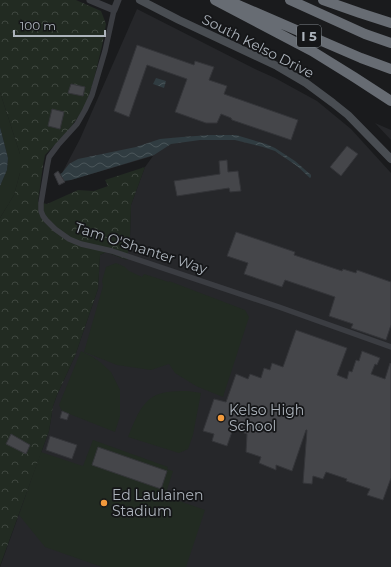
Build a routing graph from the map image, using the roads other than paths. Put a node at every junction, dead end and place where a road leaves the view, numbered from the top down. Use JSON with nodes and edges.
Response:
{"nodes":[{"id":1,"x":90,"y":0,"type":"edge"},
{"id":2,"x":118,"y":0,"type":"edge"},
{"id":3,"x":140,"y":0,"type":"edge"},
{"id":4,"x":215,"y":0,"type":"edge"},
{"id":5,"x":228,"y":0,"type":"edge"},
{"id":6,"x":290,"y":0,"type":"edge"},
{"id":7,"x":324,"y":0,"type":"edge"},
{"id":8,"x":114,"y":10,"type":"junction"},
{"id":9,"x":391,"y":23,"type":"edge"},
{"id":10,"x":391,"y":43,"type":"edge"},
{"id":11,"x":391,"y":69,"type":"edge"},
{"id":12,"x":391,"y":101,"type":"edge"},
{"id":13,"x":391,"y":159,"type":"edge"},
{"id":14,"x":391,"y":347,"type":"edge"}],
"edges":[{"from":1,"to":8,"type":"street"},
{"from":2,"to":8,"type":"street","name":"Tam O'Shanter Way"},
{"from":3,"to":13,"type":"main road","name":"South Kelso Drive"},
{"from":4,"to":12,"type":"highway"},
{"from":5,"to":11,"type":"highway","number":"I 5"},
{"from":6,"to":10,"type":"highway","number":"I 5"},
{"from":7,"to":9,"type":"highway"},
{"from":8,"to":14,"type":"street","name":"Tam O'Shanter Way"}]}
